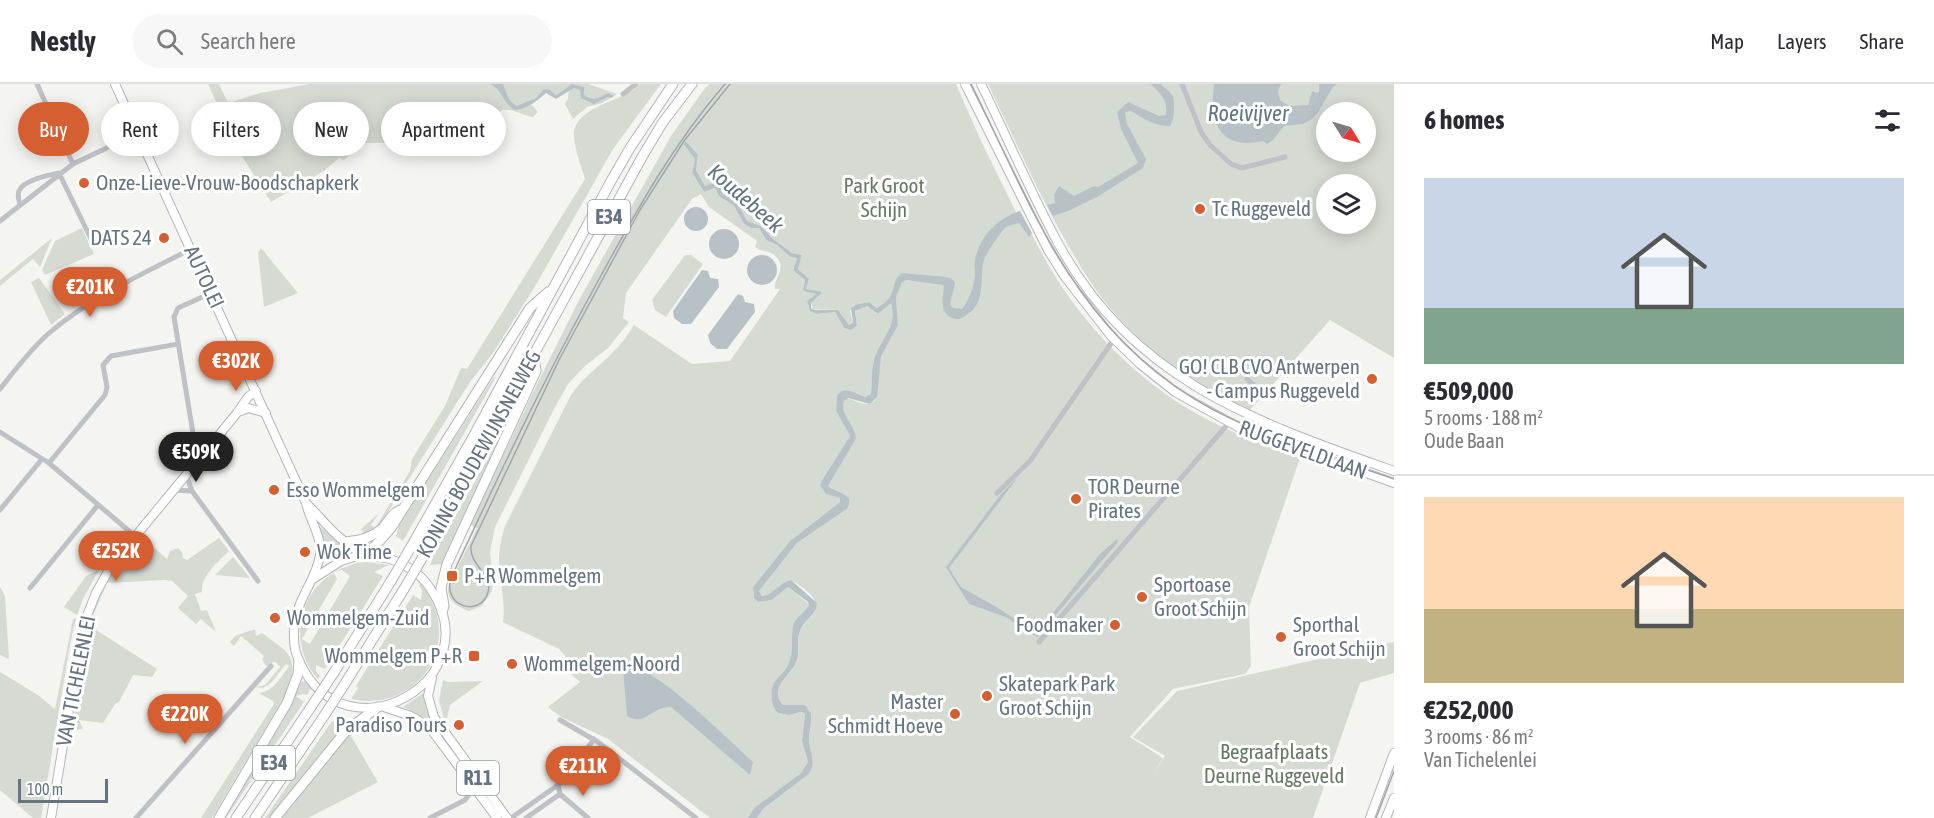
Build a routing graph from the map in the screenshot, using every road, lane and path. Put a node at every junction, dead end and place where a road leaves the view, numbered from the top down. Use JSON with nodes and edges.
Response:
{"nodes":[{"id":1,"x":37,"y":84,"type":"edge"},
{"id":2,"x":115,"y":84,"type":"edge"},
{"id":3,"x":636,"y":84,"type":"edge"},
{"id":4,"x":673,"y":84,"type":"edge"},
{"id":5,"x":692,"y":84,"type":"edge"},
{"id":6,"x":965,"y":84,"type":"edge"},
{"id":7,"x":981,"y":84,"type":"edge"},
{"id":8,"x":1182,"y":84,"type":"edge"},
{"id":9,"x":623,"y":94,"type":"dead end"},
{"id":10,"x":123,"y":102,"type":"edge"},
{"id":11,"x":1004,"y":133,"type":"junction"},
{"id":12,"x":993,"y":138,"type":"junction"},
{"id":13,"x":101,"y":151,"type":"edge"},
{"id":14,"x":149,"y":156,"type":"edge"},
{"id":15,"x":1285,"y":157,"type":"dead end"},
{"id":16,"x":73,"y":164,"type":"junction"},
{"id":17,"x":59,"y":173,"type":"junction"},
{"id":18,"x":20,"y":205,"type":"junction"},
{"id":19,"x":0,"y":221,"type":"edge"},
{"id":20,"x":94,"y":245,"type":"dead end"},
{"id":21,"x":191,"y":249,"type":"junction"},
{"id":22,"x":554,"y":287,"type":"junction"},
{"id":23,"x":211,"y":293,"type":"junction"},
{"id":24,"x":1114,"y":339,"type":"junction"},
{"id":25,"x":178,"y":344,"type":"junction"},
{"id":26,"x":534,"y":356,"type":"junction"},
{"id":27,"x":1246,"y":379,"type":"dead end"},
{"id":28,"x":0,"y":389,"type":"edge"},
{"id":29,"x":1259,"y":390,"type":"dead end"},
{"id":30,"x":256,"y":391,"type":"junction"},
{"id":31,"x":237,"y":413,"type":"junction"},
{"id":32,"x":266,"y":413,"type":"junction"},
{"id":33,"x":1227,"y":425,"type":"dead end"},
{"id":34,"x":0,"y":432,"type":"edge"},
{"id":35,"x":194,"y":435,"type":"junction"},
{"id":36,"x":214,"y":441,"type":"junction"},
{"id":37,"x":200,"y":458,"type":"junction"},
{"id":38,"x":42,"y":459,"type":"junction"},
{"id":39,"x":49,"y":463,"type":"junction"},
{"id":40,"x":1394,"y":471,"type":"edge"},
{"id":41,"x":186,"y":475,"type":"junction"},
{"id":42,"x":1394,"y":483,"type":"edge"},
{"id":43,"x":173,"y":490,"type":"junction"},
{"id":44,"x":192,"y":490,"type":"junction"},
{"id":45,"x":997,"y":493,"type":"dead end"},
{"id":46,"x":306,"y":503,"type":"junction"},
{"id":47,"x":98,"y":505,"type":"junction"},
{"id":48,"x":404,"y":507,"type":"junction"},
{"id":49,"x":0,"y":510,"type":"edge"},
{"id":50,"x":135,"y":536,"type":"junction"},
{"id":51,"x":345,"y":542,"type":"junction"},
{"id":52,"x":363,"y":554,"type":"junction"},
{"id":53,"x":311,"y":580,"type":"junction"},
{"id":54,"x":258,"y":581,"type":"dead end"},
{"id":55,"x":30,"y":588,"type":"dead end"},
{"id":56,"x":442,"y":612,"type":"junction"},
{"id":57,"x":1039,"y":642,"type":"dead end"},
{"id":58,"x":299,"y":661,"type":"junction"},
{"id":59,"x":271,"y":666,"type":"dead end"},
{"id":60,"x":432,"y":675,"type":"junction"},
{"id":61,"x":381,"y":707,"type":"junction"},
{"id":62,"x":560,"y":720,"type":"dead end"},
{"id":63,"x":594,"y":739,"type":"junction"},
{"id":64,"x":1394,"y":753,"type":"edge"},
{"id":65,"x":558,"y":785,"type":"junction"},
{"id":66,"x":474,"y":786,"type":"junction"},
{"id":67,"x":560,"y":794,"type":"junction"},
{"id":68,"x":1394,"y":798,"type":"edge"},
{"id":69,"x":51,"y":818,"type":"edge"},
{"id":70,"x":136,"y":818,"type":"edge"},
{"id":71,"x":219,"y":818,"type":"edge"},
{"id":72,"x":236,"y":818,"type":"edge"},
{"id":73,"x":255,"y":818,"type":"edge"},
{"id":74,"x":275,"y":818,"type":"edge"},
{"id":75,"x":430,"y":818,"type":"edge"},
{"id":76,"x":497,"y":818,"type":"edge"},
{"id":77,"x":509,"y":818,"type":"edge"},
{"id":78,"x":526,"y":818,"type":"edge"},
{"id":79,"x":588,"y":818,"type":"edge"},
{"id":80,"x":696,"y":818,"type":"edge"},
{"id":81,"x":1371,"y":818,"type":"edge"},
{"id":82,"x":1386,"y":818,"type":"edge"}],
"edges":[{"from":1,"to":16,"type":"street"},
{"from":2,"to":10,"type":"main road","name":"AUTOLEI","number":"R11"},
{"from":3,"to":9,"type":"street"},
{"from":4,"to":22,"type":"highway","name":"KONING BOUDEWIJNSNELWEG","number":"E34"},
{"from":5,"to":26,"type":"highway","name":"KONING BOUDEWIJNSNELWEG","number":"E34"},
{"from":6,"to":12,"type":"street","name":"RUGGEVELDLAAN"},
{"from":7,"to":11,"type":"street","name":"RUGGEVELDLAAN"},
{"from":8,"to":15,"type":"street"},
{"from":11,"to":12,"type":"street"},
{"from":11,"to":40,"type":"street","name":"RUGGEVELDLAAN"},
{"from":12,"to":24,"type":"street","name":"RUGGEVELDLAAN"},
{"from":13,"to":16,"type":"street"},
{"from":14,"to":21,"type":"main road","name":"AUTOLEI","number":"R11"},
{"from":16,"to":17,"type":"street"},
{"from":17,"to":18,"type":"street"},
{"from":17,"to":18,"type":"street"},
{"from":17,"to":20,"type":"street"},
{"from":18,"to":19,"type":"street"},
{"from":21,"to":23,"type":"main road","name":"AUTOLEI","number":"R11"},
{"from":21,"to":28,"type":"street"},
{"from":22,"to":48,"type":"highway"},
{"from":22,"to":72,"type":"highway","name":"KONING BOUDEWIJNSNELWEG","number":"E34","bridge":true},
{"from":23,"to":25,"type":"street"},
{"from":23,"to":30,"type":"main road","name":"AUTOLEI","number":"R11"},
{"from":24,"to":42,"type":"street","name":"RUGGEVELDLAAN"},
{"from":24,"to":45,"type":"street"},
{"from":25,"to":35,"type":"street"},
{"from":25,"to":39,"type":"street"},
{"from":26,"to":56,"type":"highway"},
{"from":26,"to":73,"type":"highway","name":"KONING BOUDEWIJNSNELWEG","number":"E34","bridge":true},
{"from":27,"to":29,"type":"street"},
{"from":30,"to":31,"type":"street","name":"VAN TICHELENLEI"},
{"from":30,"to":32,"type":"main road","name":"AUTOLEI","number":"R11"},
{"from":31,"to":32,"type":"street"},
{"from":31,"to":36,"type":"street","name":"VAN TICHELENLEI"},
{"from":32,"to":46,"type":"main road","name":"AUTOLEI","number":"R11"},
{"from":33,"to":57,"type":"street"},
{"from":34,"to":38,"type":"street"},
{"from":35,"to":36,"type":"street"},
{"from":35,"to":37,"type":"street"},
{"from":36,"to":37,"type":"street","name":"VAN TICHELENLEI"},
{"from":37,"to":41,"type":"street","name":"VAN TICHELENLEI"},
{"from":38,"to":39,"type":"street"},
{"from":38,"to":49,"type":"street"},
{"from":39,"to":47,"type":"street"},
{"from":41,"to":43,"type":"street","name":"VAN TICHELENLEI"},
{"from":41,"to":44,"type":"street"},
{"from":43,"to":44,"type":"street"},
{"from":43,"to":50,"type":"street","name":"VAN TICHELENLEI"},
{"from":44,"to":54,"type":"street"},
{"from":46,"to":51,"type":"main road","name":"AUTOLEI","number":"R11"},
{"from":46,"to":53,"type":"main road","name":"AUTOLEI","number":"R11"},
{"from":47,"to":50,"type":"street"},
{"from":47,"to":55,"type":"street"},
{"from":48,"to":51,"type":"highway"},
{"from":48,"to":52,"type":"highway"},
{"from":50,"to":69,"type":"street","name":"VAN TICHELENLEI"},
{"from":51,"to":52,"type":"main road","name":"AUTOLEI","number":"R11"},
{"from":52,"to":53,"type":"main road"},
{"from":52,"to":56,"type":"main road","name":"AUTOLEI","number":"R11"},
{"from":53,"to":58,"type":"main road","name":"AUTOLEI","number":"R11"},
{"from":56,"to":60,"type":"main road","name":"AUTOLEI","number":"R11"},
{"from":58,"to":61,"type":"main road","name":"AUTOLEI","number":"R11"},
{"from":58,"to":71,"type":"highway"},
{"from":59,"to":70,"type":"street"},
{"from":60,"to":61,"type":"main road","name":"AUTOLEI","number":"R11"},
{"from":60,"to":77,"type":"main road","name":"AUTOLEI","number":"R11"},
{"from":61,"to":66,"type":"main road","name":"AUTOLEI","number":"R11"},
{"from":61,"to":74,"type":"highway"},
{"from":62,"to":63,"type":"street"},
{"from":63,"to":65,"type":"street"},
{"from":63,"to":80,"type":"street"},
{"from":64,"to":81,"type":"street"},
{"from":65,"to":67,"type":"street"},
{"from":65,"to":77,"type":"street"},
{"from":66,"to":75,"type":"street"},
{"from":66,"to":76,"type":"main road","name":"AUTOLEI","number":"R11"},
{"from":67,"to":78,"type":"street"},
{"from":67,"to":79,"type":"street"},
{"from":68,"to":82,"type":"street"}]}
